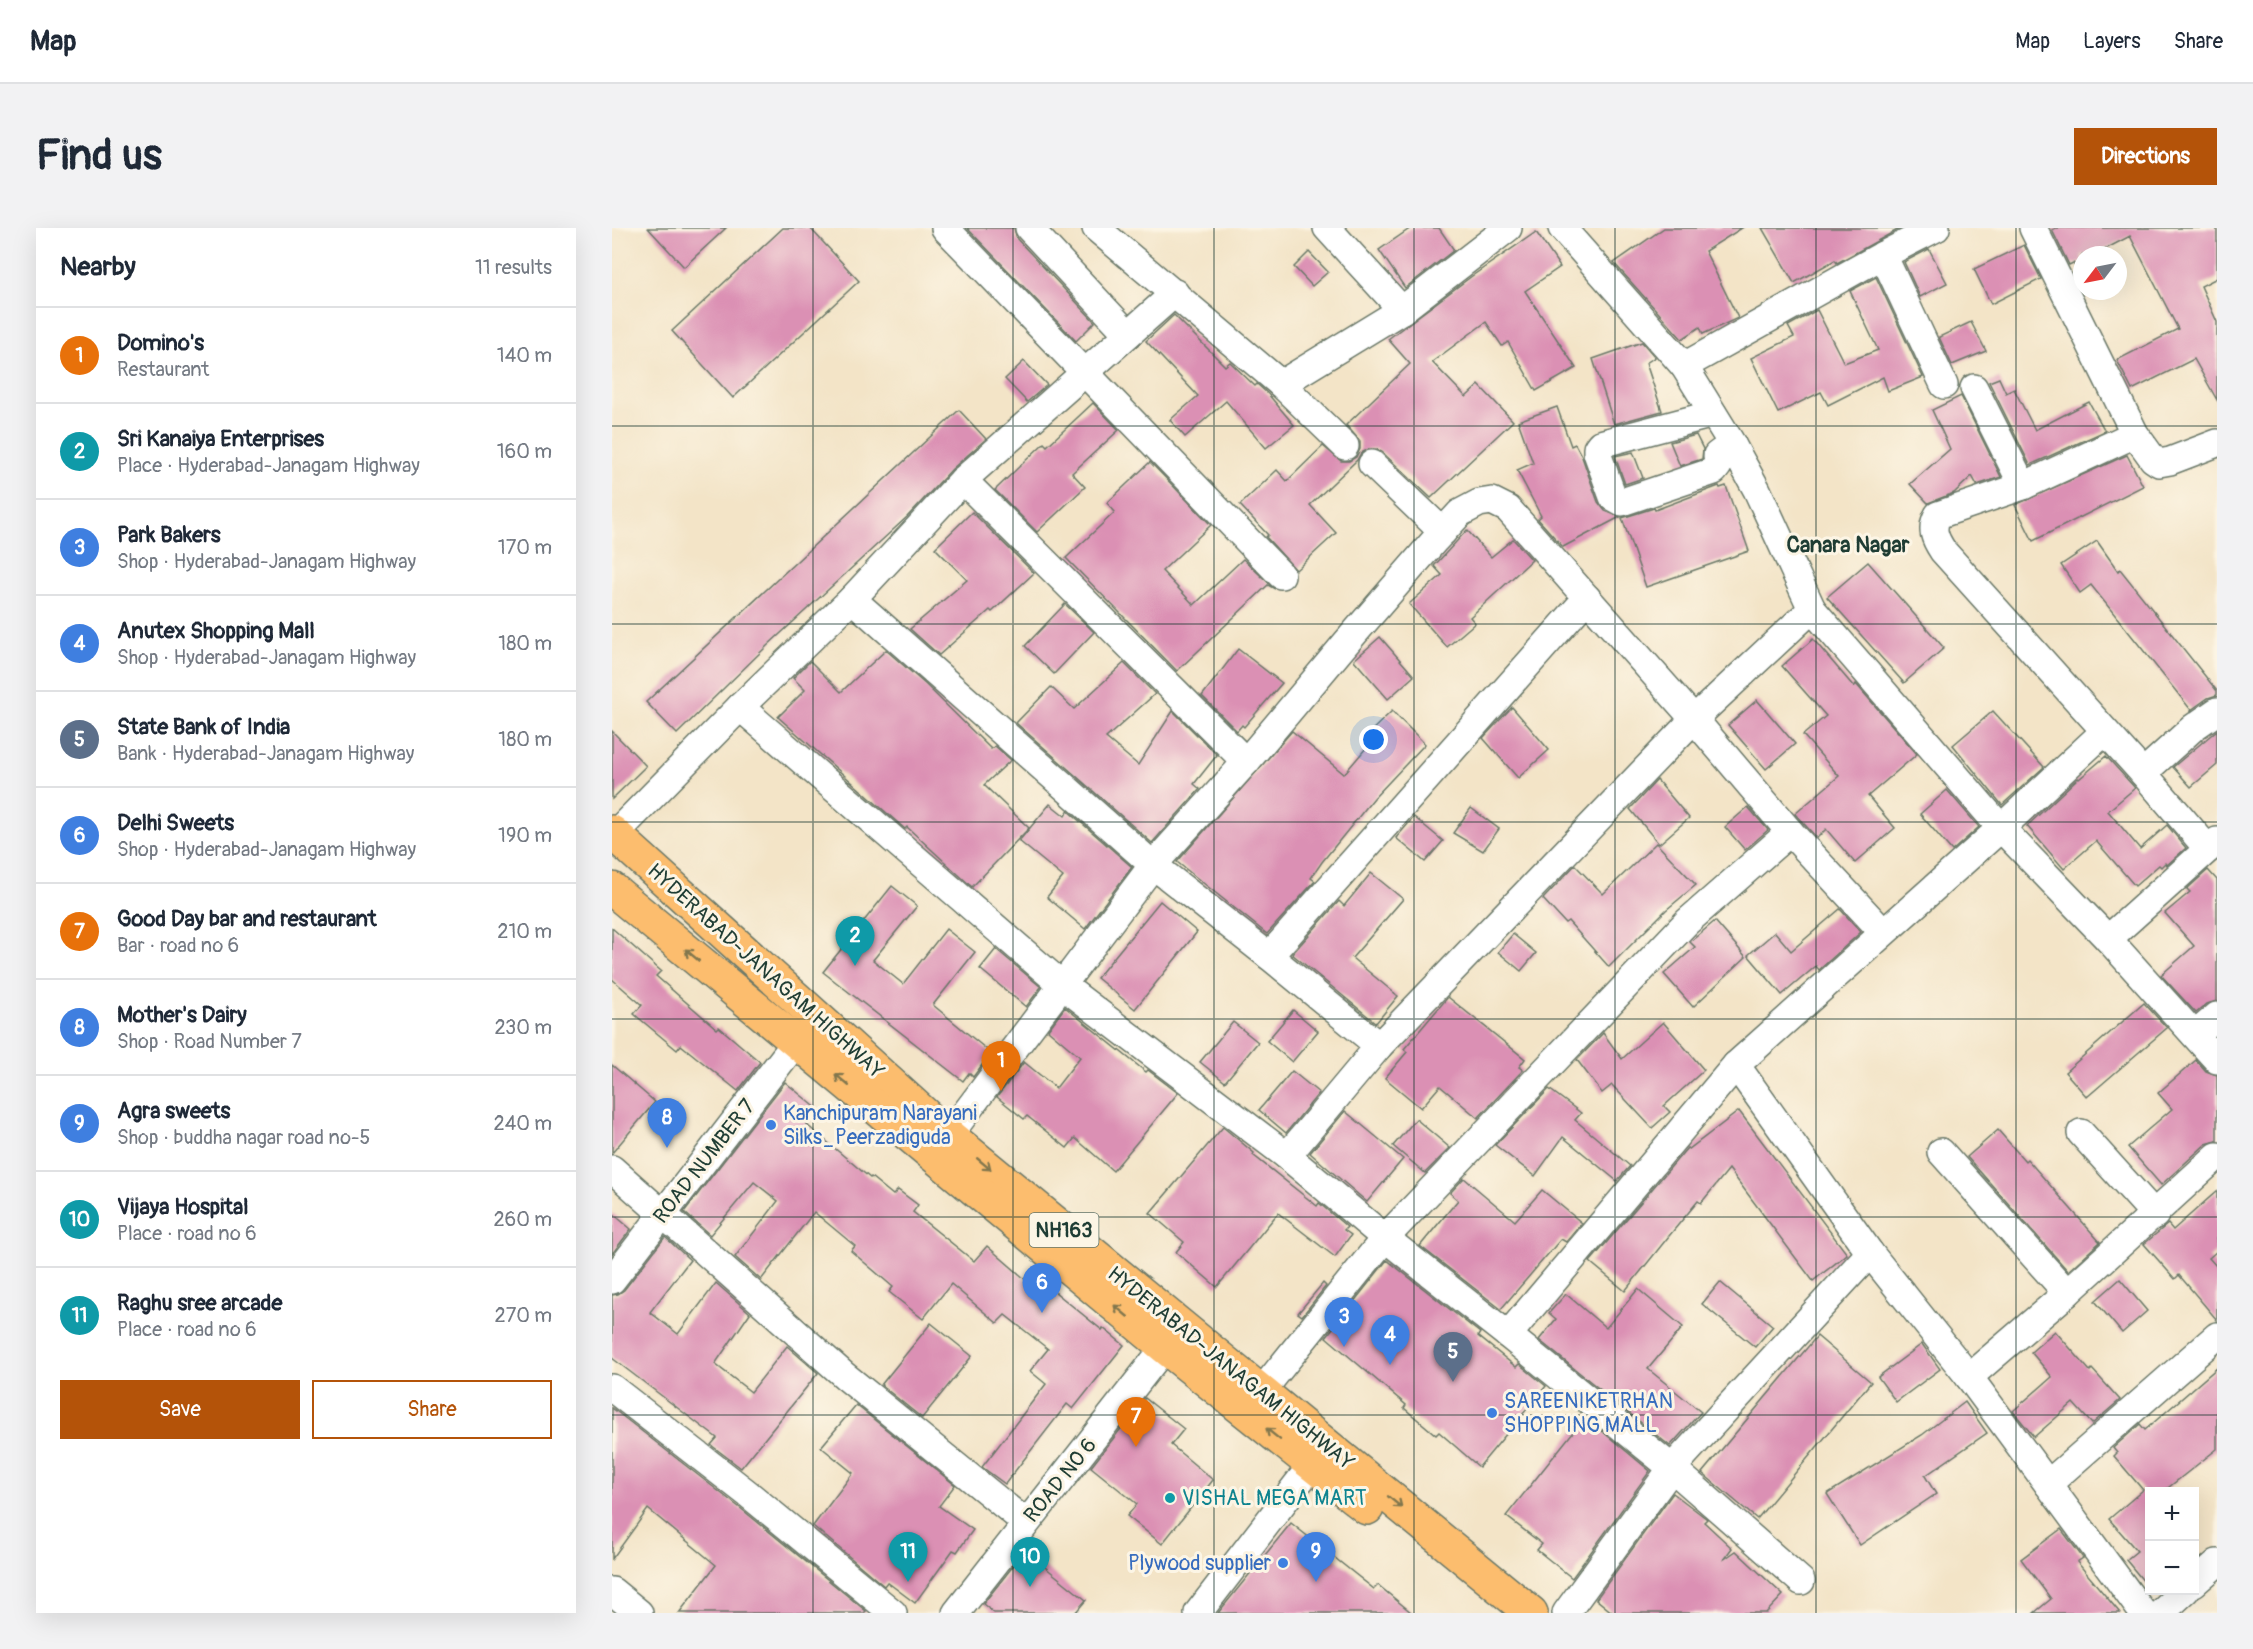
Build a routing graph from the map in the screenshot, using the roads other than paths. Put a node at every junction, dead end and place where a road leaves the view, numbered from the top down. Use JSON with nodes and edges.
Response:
{"nodes":[{"id":1,"x":945,"y":228,"type":"edge"},
{"id":2,"x":1029,"y":228,"type":"edge"},
{"id":3,"x":1096,"y":228,"type":"edge"},
{"id":4,"x":1327,"y":228,"type":"edge"},
{"id":5,"x":1508,"y":228,"type":"edge"},
{"id":6,"x":1562,"y":228,"type":"edge"},
{"id":7,"x":2033,"y":228,"type":"edge"},
{"id":8,"x":1933,"y":229,"type":"edge"},
{"id":9,"x":1883,"y":255,"type":"junction"},
{"id":10,"x":1175,"y":293,"type":"junction"},
{"id":11,"x":1402,"y":310,"type":"junction"},
{"id":12,"x":1128,"y":334,"type":"junction"},
{"id":13,"x":1683,"y":366,"type":"junction"},
{"id":14,"x":1086,"y":372,"type":"junction"},
{"id":15,"x":1281,"y":384,"type":"junction"},
{"id":16,"x":1944,"y":385,"type":"dead end"},
{"id":17,"x":1974,"y":388,"type":"dead end"},
{"id":18,"x":1713,"y":414,"type":"junction"},
{"id":19,"x":2135,"y":434,"type":"junction"},
{"id":20,"x":2217,"y":443,"type":"edge"},
{"id":21,"x":1732,"y":444,"type":"junction"},
{"id":22,"x":1345,"y":446,"type":"dead end"},
{"id":23,"x":1372,"y":464,"type":"dead end"},
{"id":24,"x":963,"y":480,"type":"junction"},
{"id":25,"x":2023,"y":486,"type":"junction"},
{"id":26,"x":1443,"y":532,"type":"junction"},
{"id":27,"x":1281,"y":575,"type":"dead end"},
{"id":28,"x":1587,"y":598,"type":"junction"},
{"id":29,"x":852,"y":599,"type":"junction"},
{"id":30,"x":1812,"y":609,"type":"junction"},
{"id":31,"x":740,"y":707,"type":"junction"},
{"id":32,"x":2217,"y":711,"type":"edge"},
{"id":33,"x":1694,"y":719,"type":"junction"},
{"id":34,"x":2104,"y":732,"type":"junction"},
{"id":35,"x":1246,"y":762,"type":"junction"},
{"id":36,"x":2143,"y":773,"type":"junction"},
{"id":37,"x":2001,"y":828,"type":"junction"},
{"id":38,"x":1790,"y":832,"type":"junction"},
{"id":39,"x":614,"y":833,"type":"edge"},
{"id":40,"x":2212,"y":845,"type":"edge"},
{"id":41,"x":1153,"y":865,"type":"junction"},
{"id":42,"x":612,"y":889,"type":"edge"},
{"id":43,"x":1883,"y":932,"type":"junction"},
{"id":44,"x":2108,"y":939,"type":"junction"},
{"id":45,"x":1269,"y":956,"type":"junction"},
{"id":46,"x":1062,"y":985,"type":"junction"},
{"id":47,"x":2217,"y":1016,"type":"edge"},
{"id":48,"x":2195,"y":1035,"type":"junction"},
{"id":49,"x":796,"y":1042,"type":"junction"},
{"id":50,"x":1379,"y":1046,"type":"junction"},
{"id":51,"x":2217,"y":1060,"type":"edge"},
{"id":52,"x":1736,"y":1065,"type":"junction"},
{"id":53,"x":2081,"y":1133,"type":"dead end"},
{"id":54,"x":949,"y":1135,"type":"junction"},
{"id":55,"x":1941,"y":1152,"type":"dead end"},
{"id":56,"x":1287,"y":1156,"type":"junction"},
{"id":57,"x":2217,"y":1156,"type":"edge"},
{"id":58,"x":612,"y":1169,"type":"edge"},
{"id":59,"x":664,"y":1213,"type":"junction"},
{"id":60,"x":2155,"y":1215,"type":"junction"},
{"id":61,"x":1386,"y":1238,"type":"junction"},
{"id":62,"x":1870,"y":1253,"type":"junction"},
{"id":63,"x":612,"y":1280,"type":"edge"},
{"id":64,"x":2067,"y":1293,"type":"junction"},
{"id":65,"x":1508,"y":1335,"type":"junction"},
{"id":66,"x":2217,"y":1336,"type":"edge"},
{"id":67,"x":1165,"y":1347,"type":"junction"},
{"id":68,"x":1969,"y":1377,"type":"junction"},
{"id":69,"x":612,"y":1388,"type":"edge"},
{"id":70,"x":1261,"y":1392,"type":"junction"},
{"id":71,"x":1312,"y":1465,"type":"junction"},
{"id":72,"x":1671,"y":1468,"type":"junction"},
{"id":73,"x":2048,"y":1484,"type":"junction"},
{"id":74,"x":1025,"y":1522,"type":"junction"},
{"id":75,"x":2217,"y":1563,"type":"edge"},
{"id":76,"x":2199,"y":1579,"type":"edge"},
{"id":77,"x":1801,"y":1581,"type":"dead end"},
{"id":78,"x":612,"y":1591,"type":"edge"},
{"id":79,"x":2181,"y":1595,"type":"edge"},
{"id":80,"x":639,"y":1613,"type":"edge"},
{"id":81,"x":893,"y":1613,"type":"edge"},
{"id":82,"x":956,"y":1613,"type":"edge"},
{"id":83,"x":1198,"y":1613,"type":"edge"},
{"id":84,"x":1501,"y":1613,"type":"edge"},
{"id":85,"x":1531,"y":1613,"type":"edge"},
{"id":86,"x":1566,"y":1613,"type":"edge"},
{"id":87,"x":2143,"y":1613,"type":"edge"},
{"id":88,"x":2161,"y":1613,"type":"edge"}],
"edges":[{"from":1,"to":14,"type":"street"},
{"from":2,"to":12,"type":"street"},
{"from":3,"to":10,"type":"street"},
{"from":4,"to":11,"type":"street"},
{"from":5,"to":11,"type":"street"},
{"from":6,"to":13,"type":"street"},
{"from":7,"to":19,"type":"street"},
{"from":8,"to":9,"type":"street"},
{"from":9,"to":13,"type":"street"},
{"from":9,"to":16,"type":"street"},
{"from":10,"to":12,"type":"street"},
{"from":10,"to":15,"type":"street"},
{"from":11,"to":15,"type":"street"},
{"from":12,"to":14,"type":"street"},
{"from":13,"to":18,"type":"street"},
{"from":14,"to":24,"type":"street"},
{"from":14,"to":27,"type":"street"},
{"from":15,"to":22,"type":"street"},
{"from":17,"to":25,"type":"street"},
{"from":18,"to":21,"type":"street"},
{"from":18,"to":21,"type":"street"},
{"from":19,"to":20,"type":"street"},
{"from":19,"to":25,"type":"street"},
{"from":21,"to":30,"type":"street"},
{"from":23,"to":26,"type":"street"},
{"from":24,"to":29,"type":"street"},
{"from":24,"to":35,"type":"street"},
{"from":25,"to":34,"type":"street"},
{"from":26,"to":28,"type":"street"},
{"from":26,"to":35,"type":"street"},
{"from":28,"to":33,"type":"street"},
{"from":28,"to":45,"type":"street"},
{"from":29,"to":31,"type":"street"},
{"from":29,"to":41,"type":"street"},
{"from":30,"to":33,"type":"street"},
{"from":30,"to":37,"type":"street"},
{"from":31,"to":39,"type":"street"},
{"from":31,"to":46,"type":"street"},
{"from":32,"to":36,"type":"street"},
{"from":33,"to":38,"type":"street"},
{"from":33,"to":50,"type":"street"},
{"from":34,"to":36,"type":"street"},
{"from":34,"to":37,"type":"street"},
{"from":35,"to":41,"type":"street"},
{"from":36,"to":40,"type":"street"},
{"from":37,"to":43,"type":"street"},
{"from":37,"to":44,"type":"street"},
{"from":38,"to":43,"type":"street"},
{"from":38,"to":61,"type":"street"},
{"from":39,"to":54,"type":"highway","name":"HYDERABAD-JANAGAM HIGHWAY","number":"NH163"},
{"from":40,"to":44,"type":"street"},
{"from":41,"to":45,"type":"street"},
{"from":41,"to":46,"type":"street"},
{"from":49,"to":42,"type":"highway","name":"HYDERABAD-JANAGAM HIGHWAY","number":"NH163","one_way":true},
{"from":43,"to":52,"type":"street"},
{"from":44,"to":48,"type":"street"},
{"from":45,"to":50,"type":"street"},
{"from":46,"to":54,"type":"street"},
{"from":46,"to":56,"type":"street"},
{"from":47,"to":48,"type":"street"},
{"from":48,"to":51,"type":"street"},
{"from":49,"to":59,"type":"street","name":"ROAD NUMBER 7"},
{"from":67,"to":49,"type":"highway","name":"HYDERABAD-JANAGAM HIGHWAY","number":"NH163","one_way":true},
{"from":50,"to":56,"type":"street"},
{"from":52,"to":62,"type":"street"},
{"from":52,"to":65,"type":"street"},
{"from":53,"to":60,"type":"street"},
{"from":54,"to":70,"type":"highway","name":"HYDERABAD-JANAGAM HIGHWAY","number":"NH163","one_way":true},
{"from":55,"to":64,"type":"street"},
{"from":56,"to":61,"type":"street"},
{"from":57,"to":60,"type":"street"},
{"from":58,"to":59,"type":"street"},
{"from":59,"to":63,"type":"street","name":"ROAD NUMBER 7"},
{"from":59,"to":74,"type":"street"},
{"from":60,"to":64,"type":"street"},
{"from":61,"to":65,"type":"street"},
{"from":61,"to":70,"type":"street"},
{"from":62,"to":68,"type":"street"},
{"from":62,"to":72,"type":"street"},
{"from":64,"to":68,"type":"street"},
{"from":65,"to":72,"type":"street"},
{"from":66,"to":73,"type":"street"},
{"from":71,"to":67,"type":"highway","name":"HYDERABAD-JANAGAM HIGHWAY","number":"NH163","one_way":true},
{"from":67,"to":74,"type":"street","name":"ROAD NO 6"},
{"from":68,"to":73,"type":"street"},
{"from":69,"to":81,"type":"street"},
{"from":70,"to":85,"type":"highway","name":"HYDERABAD-JANAGAM HIGHWAY","number":"NH163","one_way":true},
{"from":71,"to":83,"type":"street"},
{"from":71,"to":84,"type":"highway","name":"HYDERABAD-JANAGAM HIGHWAY","number":"NH163"},
{"from":72,"to":77,"type":"street"},
{"from":72,"to":86,"type":"street"},
{"from":73,"to":87,"type":"street"},
{"from":74,"to":82,"type":"street","name":"ROAD NO 6"},
{"from":75,"to":76,"type":"street"},
{"from":78,"to":80,"type":"street"},
{"from":79,"to":88,"type":"street"}]}
